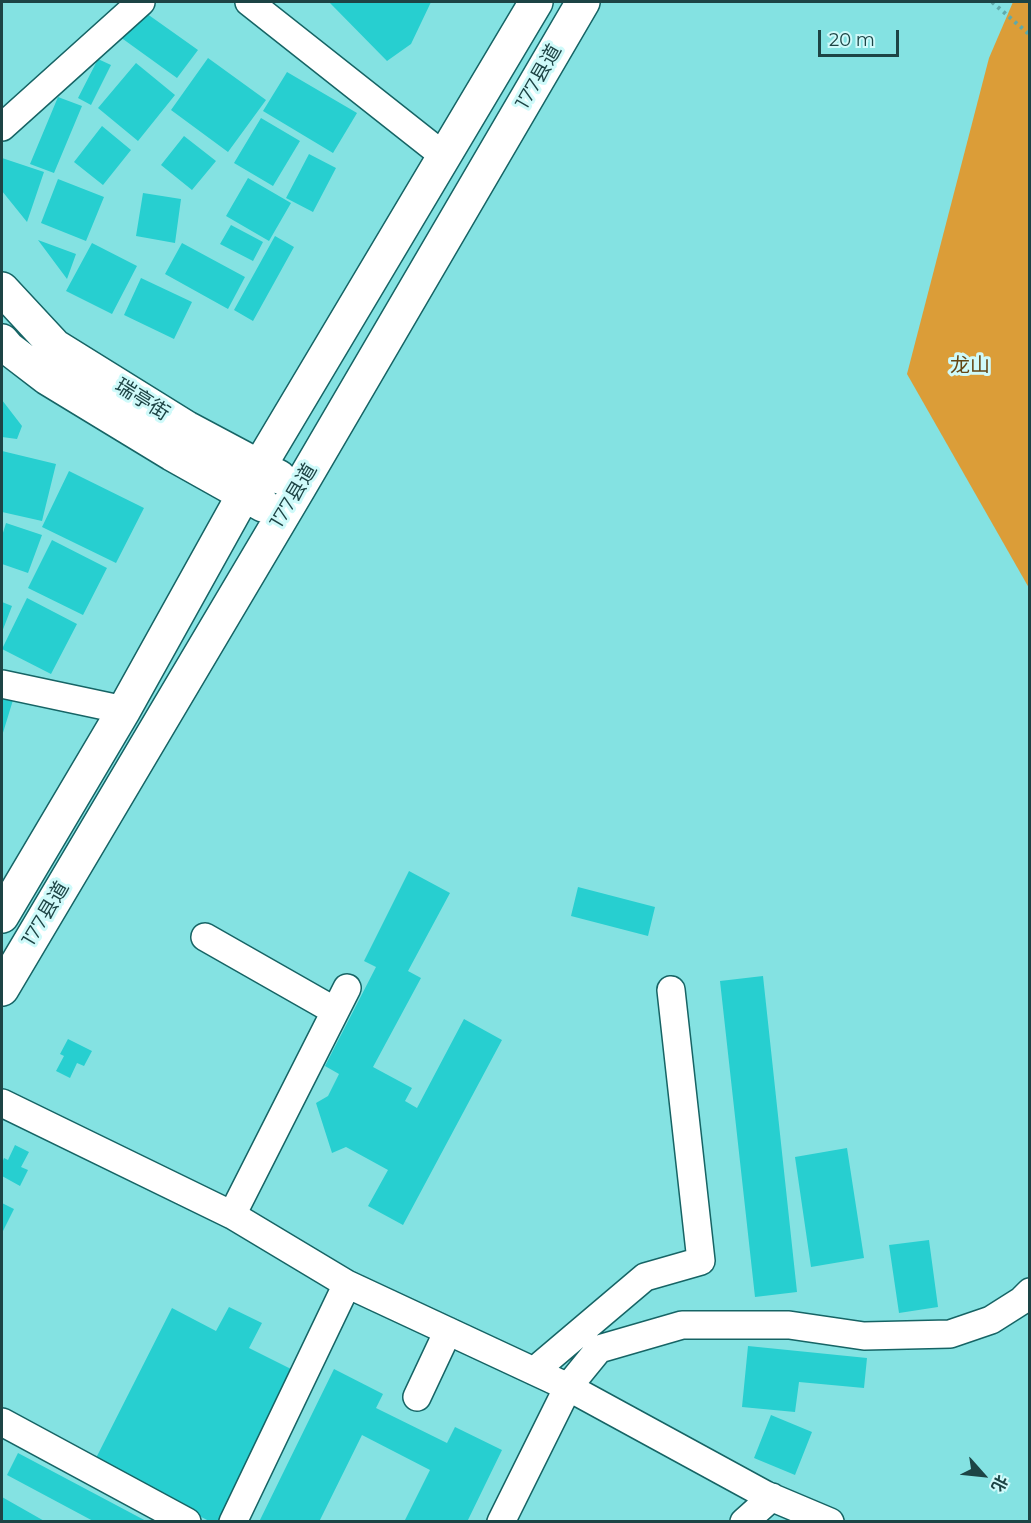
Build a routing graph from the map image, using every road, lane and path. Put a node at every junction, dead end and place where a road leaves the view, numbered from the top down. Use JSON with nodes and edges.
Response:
{"nodes":[{"id":1,"x":141,"y":2,"type":"edge"},
{"id":2,"x":249,"y":2,"type":"edge"},
{"id":3,"x":536,"y":2,"type":"edge"},
{"id":4,"x":583,"y":2,"type":"edge"},
{"id":5,"x":992,"y":2,"type":"edge"},
{"id":6,"x":1029,"y":35,"type":"edge"},
{"id":7,"x":2,"y":126,"type":"edge"},
{"id":8,"x":444,"y":156,"type":"junction"},
{"id":9,"x":2,"y":289,"type":"edge"},
{"id":10,"x":2,"y":341,"type":"edge"},
{"id":11,"x":251,"y":481,"type":"junction"},
{"id":12,"x":299,"y":488,"type":"junction"},
{"id":13,"x":282,"y":515,"type":"junction"},
{"id":14,"x":2,"y":684,"type":"edge"},
{"id":15,"x":124,"y":710,"type":"junction"},
{"id":16,"x":2,"y":916,"type":"edge"},
{"id":17,"x":205,"y":937,"type":"dead end"},
{"id":18,"x":2,"y":989,"type":"edge"},
{"id":19,"x":671,"y":990,"type":"dead end"},
{"id":20,"x":2,"y":1103,"type":"edge"},
{"id":21,"x":232,"y":1215,"type":"junction"},
{"id":22,"x":347,"y":1284,"type":"junction"},
{"id":23,"x":1029,"y":1292,"type":"edge"},
{"id":24,"x":448,"y":1331,"type":"junction"},
{"id":25,"x":534,"y":1371,"type":"junction"},
{"id":26,"x":568,"y":1387,"type":"junction"},
{"id":27,"x":417,"y":1397,"type":"dead end"},
{"id":28,"x":2,"y":1422,"type":"edge"},
{"id":29,"x":772,"y":1497,"type":"junction"},
{"id":30,"x":187,"y":1521,"type":"edge"},
{"id":31,"x":233,"y":1521,"type":"edge"},
{"id":32,"x":501,"y":1521,"type":"edge"},
{"id":33,"x":744,"y":1521,"type":"edge"},
{"id":34,"x":830,"y":1521,"type":"edge"}],
"edges":[{"from":1,"to":7,"type":"street"},
{"from":2,"to":8,"type":"street"},
{"from":3,"to":8,"type":"main road","name":"177县道"},
{"from":4,"to":12,"type":"main road","name":"177县道"},
{"from":5,"to":6,"type":"path"},
{"from":8,"to":11,"type":"main road","name":"177县道"},
{"from":9,"to":11,"type":"main road","name":"瑞亭街"},
{"from":10,"to":11,"type":"main road","name":"瑞亭街"},
{"from":11,"to":12,"type":"main road","name":"瑞亭街"},
{"from":11,"to":13,"type":"main road","name":"瑞亭街"},
{"from":11,"to":15,"type":"main road","name":"177县道"},
{"from":12,"to":13,"type":"main road","name":"177县道"},
{"from":13,"to":18,"type":"main road","name":"177县道"},
{"from":14,"to":15,"type":"street"},
{"from":15,"to":16,"type":"main road","name":"177县道"},
{"from":17,"to":21,"type":"street"},
{"from":19,"to":25,"type":"street"},
{"from":20,"to":21,"type":"street"},
{"from":21,"to":22,"type":"street"},
{"from":22,"to":24,"type":"street"},
{"from":22,"to":31,"type":"street"},
{"from":23,"to":26,"type":"street"},
{"from":24,"to":25,"type":"street"},
{"from":24,"to":27,"type":"street"},
{"from":25,"to":26,"type":"street"},
{"from":26,"to":29,"type":"street"},
{"from":26,"to":32,"type":"street"},
{"from":28,"to":30,"type":"street"},
{"from":29,"to":33,"type":"street"},
{"from":29,"to":34,"type":"street"}]}
